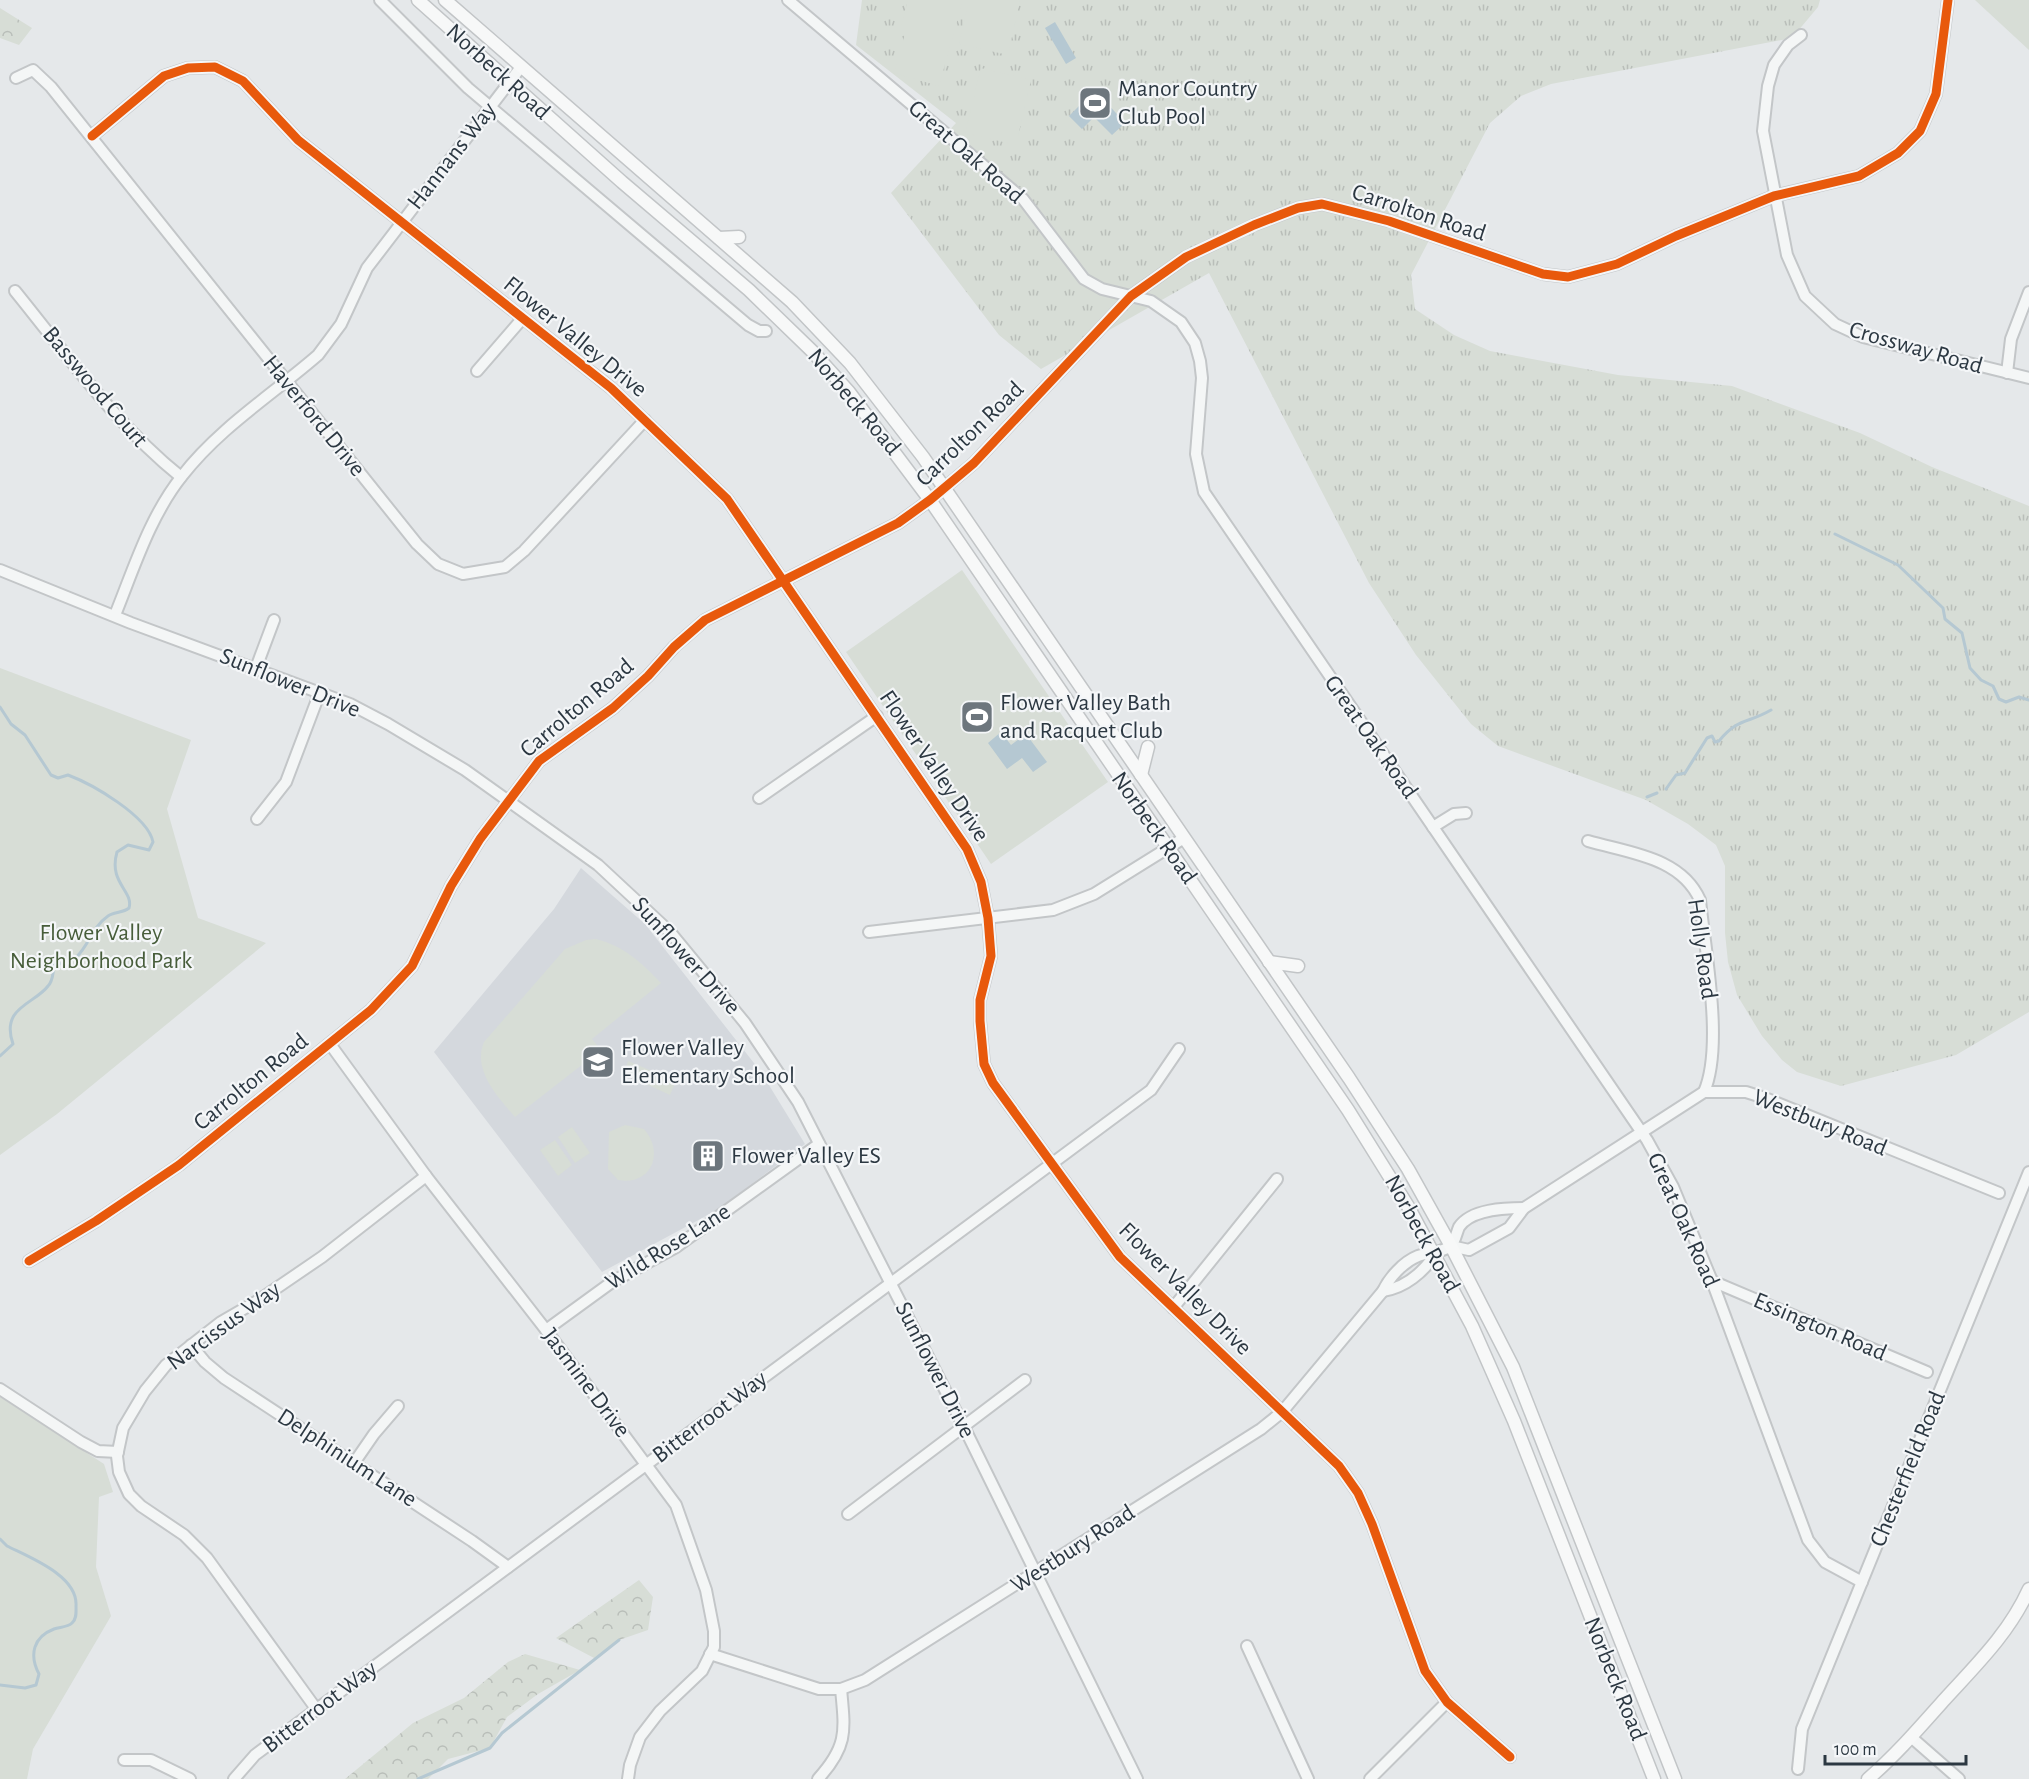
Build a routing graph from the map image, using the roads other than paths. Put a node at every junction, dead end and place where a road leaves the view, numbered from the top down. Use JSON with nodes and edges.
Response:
{"nodes":[{"id":1,"x":380,"y":0,"type":"edge"},
{"id":2,"x":418,"y":0,"type":"edge"},
{"id":3,"x":445,"y":0,"type":"edge"},
{"id":4,"x":788,"y":0,"type":"edge"},
{"id":5,"x":1948,"y":0,"type":"edge"},
{"id":6,"x":1801,"y":35,"type":"dead end"},
{"id":7,"x":521,"y":67,"type":"junction"},
{"id":8,"x":16,"y":78,"type":"dead end"},
{"id":9,"x":510,"y":82,"type":"junction"},
{"id":10,"x":490,"y":106,"type":"junction"},
{"id":11,"x":93,"y":136,"type":"junction"},
{"id":12,"x":1774,"y":196,"type":"junction"},
{"id":13,"x":400,"y":223,"type":"junction"},
{"id":14,"x":739,"y":237,"type":"dead end"},
{"id":15,"x":719,"y":238,"type":"junction"},
{"id":16,"x":15,"y":291,"type":"dead end"},
{"id":17,"x":2029,"y":292,"type":"edge"},
{"id":18,"x":1131,"y":296,"type":"junction"},
{"id":19,"x":522,"y":319,"type":"junction"},
{"id":20,"x":766,"y":331,"type":"dead end"},
{"id":21,"x":477,"y":371,"type":"dead end"},
{"id":22,"x":2007,"y":373,"type":"junction"},
{"id":23,"x":2029,"y":378,"type":"edge"},
{"id":24,"x":287,"y":382,"type":"junction"},
{"id":25,"x":645,"y":420,"type":"junction"},
{"id":26,"x":181,"y":477,"type":"junction"},
{"id":27,"x":945,"y":488,"type":"junction"},
{"id":28,"x":930,"y":500,"type":"junction"},
{"id":29,"x":0,"y":570,"type":"edge"},
{"id":30,"x":784,"y":581,"type":"junction"},
{"id":31,"x":115,"y":615,"type":"junction"},
{"id":32,"x":274,"y":620,"type":"dead end"},
{"id":33,"x":256,"y":668,"type":"junction"},
{"id":34,"x":320,"y":692,"type":"junction"},
{"id":35,"x":877,"y":716,"type":"junction"},
{"id":36,"x":1148,"y":747,"type":"dead end"},
{"id":37,"x":1141,"y":776,"type":"junction"},
{"id":38,"x":759,"y":798,"type":"dead end"},
{"id":39,"x":510,"y":801,"type":"junction"},
{"id":40,"x":1466,"y":813,"type":"dead end"},
{"id":41,"x":257,"y":819,"type":"dead end"},
{"id":42,"x":1433,"y":827,"type":"junction"},
{"id":43,"x":1184,"y":838,"type":"junction"},
{"id":44,"x":1588,"y":842,"type":"dead end"},
{"id":45,"x":1168,"y":850,"type":"junction"},
{"id":46,"x":988,"y":918,"type":"junction"},
{"id":47,"x":869,"y":932,"type":"dead end"},
{"id":48,"x":1269,"y":962,"type":"junction"},
{"id":49,"x":1298,"y":966,"type":"dead end"},
{"id":50,"x":330,"y":1044,"type":"junction"},
{"id":51,"x":1179,"y":1049,"type":"dead end"},
{"id":52,"x":1704,"y":1092,"type":"junction"},
{"id":53,"x":1640,"y":1133,"type":"junction"},
{"id":54,"x":819,"y":1144,"type":"junction"},
{"id":55,"x":1050,"y":1164,"type":"junction"},
{"id":56,"x":2029,"y":1172,"type":"edge"},
{"id":57,"x":426,"y":1176,"type":"junction"},
{"id":58,"x":1277,"y":1179,"type":"dead end"},
{"id":59,"x":1999,"y":1193,"type":"dead end"},
{"id":60,"x":1524,"y":1208,"type":"junction"},
{"id":61,"x":1451,"y":1246,"type":"junction"},
{"id":62,"x":1435,"y":1255,"type":"junction"},
{"id":63,"x":29,"y":1261,"type":"dead end"},
{"id":64,"x":1712,"y":1281,"type":"junction"},
{"id":65,"x":891,"y":1284,"type":"junction"},
{"id":66,"x":1173,"y":1308,"type":"junction"},
{"id":67,"x":546,"y":1330,"type":"junction"},
{"id":68,"x":191,"y":1345,"type":"junction"},
{"id":69,"x":1927,"y":1372,"type":"dead end"},
{"id":70,"x":1025,"y":1380,"type":"dead end"},
{"id":71,"x":0,"y":1389,"type":"edge"},
{"id":72,"x":398,"y":1406,"type":"dead end"},
{"id":73,"x":1282,"y":1412,"type":"junction"},
{"id":74,"x":964,"y":1427,"type":"junction"},
{"id":75,"x":118,"y":1452,"type":"junction"},
{"id":76,"x":354,"y":1463,"type":"junction"},
{"id":77,"x":647,"y":1464,"type":"junction"},
{"id":78,"x":848,"y":1514,"type":"dead end"},
{"id":79,"x":508,"y":1567,"type":"junction"},
{"id":80,"x":1035,"y":1573,"type":"junction"},
{"id":81,"x":1862,"y":1582,"type":"junction"},
{"id":82,"x":2029,"y":1589,"type":"edge"},
{"id":83,"x":1247,"y":1646,"type":"dead end"},
{"id":84,"x":710,"y":1654,"type":"junction"},
{"id":85,"x":841,"y":1689,"type":"junction"},
{"id":86,"x":1447,"y":1702,"type":"junction"},
{"id":87,"x":317,"y":1710,"type":"junction"},
{"id":88,"x":1911,"y":1737,"type":"junction"},
{"id":89,"x":1510,"y":1757,"type":"dead end"},
{"id":90,"x":124,"y":1760,"type":"dead end"},
{"id":91,"x":1798,"y":1769,"type":"dead end"},
{"id":92,"x":190,"y":1779,"type":"edge"},
{"id":93,"x":234,"y":1779,"type":"edge"},
{"id":94,"x":627,"y":1779,"type":"edge"},
{"id":95,"x":818,"y":1779,"type":"edge"},
{"id":96,"x":1137,"y":1779,"type":"edge"},
{"id":97,"x":1308,"y":1779,"type":"edge"},
{"id":98,"x":1370,"y":1779,"type":"edge"},
{"id":99,"x":1654,"y":1779,"type":"edge"},
{"id":100,"x":1675,"y":1779,"type":"edge"},
{"id":101,"x":1868,"y":1779,"type":"edge"},
{"id":102,"x":1959,"y":1779,"type":"edge"}],
"edges":[{"from":1,"to":10,"type":"street","name":"Norbeck Road"},
{"from":2,"to":9,"type":"main road","name":"Norbeck Road"},
{"from":3,"to":7,"type":"main road","name":"Norbeck Road"},
{"from":4,"to":18,"type":"street","name":"Great Oak Road"},
{"from":5,"to":12,"type":"street","name":"Carrolton Road"},
{"from":6,"to":12,"type":"street","name":"Crossway Road"},
{"from":7,"to":9,"type":"street","name":"Hannans Way"},
{"from":7,"to":15,"type":"main road","name":"Norbeck Road"},
{"from":8,"to":11,"type":"street","name":"Haverford Drive"},
{"from":9,"to":10,"type":"street","name":"Hannans Way"},
{"from":9,"to":28,"type":"main road","name":"Norbeck Road"},
{"from":10,"to":13,"type":"street","name":"Hannans Way"},
{"from":10,"to":20,"type":"street","name":"Norbeck Road"},
{"from":11,"to":13,"type":"street","name":"Flower Valley Drive"},
{"from":11,"to":24,"type":"street","name":"Haverford Drive"},
{"from":12,"to":18,"type":"street","name":"Carrolton Road"},
{"from":12,"to":22,"type":"street","name":"Crossway Road"},
{"from":13,"to":19,"type":"street","name":"Flower Valley Drive"},
{"from":13,"to":24,"type":"street","name":"Hannans Way"},
{"from":14,"to":15,"type":"main road"},
{"from":15,"to":27,"type":"main road","name":"Norbeck Road"},
{"from":16,"to":26,"type":"street","name":"Basswood Court"},
{"from":17,"to":22,"type":"street"},
{"from":18,"to":27,"type":"street","name":"Carrolton Road"},
{"from":18,"to":42,"type":"street","name":"Great Oak Road"},
{"from":19,"to":21,"type":"street"},
{"from":19,"to":25,"type":"street","name":"Flower Valley Drive"},
{"from":22,"to":23,"type":"street","name":"Crossway Road"},
{"from":24,"to":25,"type":"street","name":"Haverford Drive"},
{"from":24,"to":26,"type":"street","name":"Hannans Way"},
{"from":25,"to":30,"type":"street","name":"Flower Valley Drive"},
{"from":26,"to":31,"type":"street","name":"Hannans Way"},
{"from":27,"to":28,"type":"street","name":"Carrolton Road"},
{"from":27,"to":37,"type":"main road","name":"Norbeck Road"},
{"from":28,"to":30,"type":"street","name":"Carrolton Road"},
{"from":28,"to":45,"type":"main road","name":"Norbeck Road"},
{"from":29,"to":31,"type":"street","name":"Sunflower Drive"},
{"from":30,"to":35,"type":"street","name":"Flower Valley Drive"},
{"from":30,"to":39,"type":"street","name":"Carrolton Road"},
{"from":31,"to":33,"type":"street","name":"Sunflower Drive"},
{"from":32,"to":33,"type":"street"},
{"from":33,"to":34,"type":"street","name":"Sunflower Drive"},
{"from":34,"to":39,"type":"street","name":"Sunflower Drive"},
{"from":34,"to":41,"type":"street"},
{"from":35,"to":38,"type":"street"},
{"from":35,"to":46,"type":"street","name":"Flower Valley Drive"},
{"from":36,"to":37,"type":"main road"},
{"from":37,"to":43,"type":"main road","name":"Norbeck Road"},
{"from":39,"to":50,"type":"street","name":"Carrolton Road"},
{"from":39,"to":54,"type":"street","name":"Sunflower Drive"},
{"from":40,"to":42,"type":"street"},
{"from":42,"to":53,"type":"street","name":"Great Oak Road"},
{"from":43,"to":45,"type":"street"},
{"from":43,"to":48,"type":"main road","name":"Norbeck Road"},
{"from":44,"to":52,"type":"street","name":"Holly Road"},
{"from":45,"to":46,"type":"street"},
{"from":45,"to":62,"type":"main road","name":"Norbeck Road"},
{"from":46,"to":47,"type":"street"},
{"from":46,"to":55,"type":"street","name":"Flower Valley Drive"},
{"from":48,"to":49,"type":"main road"},
{"from":48,"to":61,"type":"main road","name":"Norbeck Road"},
{"from":50,"to":57,"type":"street","name":"Jasmine Drive"},
{"from":50,"to":63,"type":"street","name":"Carrolton Road"},
{"from":51,"to":55,"type":"street","name":"Bitterroot Way"},
{"from":52,"to":53,"type":"street","name":"Westbury Road"},
{"from":52,"to":59,"type":"street","name":"Westbury Road"},
{"from":53,"to":60,"type":"street","name":"Westbury Road"},
{"from":53,"to":64,"type":"street","name":"Great Oak Road"},
{"from":54,"to":65,"type":"street","name":"Sunflower Drive"},
{"from":54,"to":67,"type":"street","name":"Wild Rose Lane"},
{"from":55,"to":65,"type":"street","name":"Bitterroot Way"},
{"from":55,"to":66,"type":"street","name":"Flower Valley Drive"},
{"from":56,"to":81,"type":"street","name":"Chesterfield Road"},
{"from":57,"to":67,"type":"street","name":"Jasmine Drive"},
{"from":57,"to":68,"type":"street","name":"Narcissus Way"},
{"from":58,"to":66,"type":"street"},
{"from":60,"to":61,"type":"street","name":"Westbury Road"},
{"from":60,"to":61,"type":"street","name":"Westbury Road"},
{"from":61,"to":62,"type":"street","name":"Westbury Road"},
{"from":61,"to":100,"type":"main road","name":"Norbeck Road"},
{"from":62,"to":73,"type":"street","name":"Westbury Road"},
{"from":62,"to":99,"type":"main road","name":"Norbeck Road"},
{"from":64,"to":69,"type":"street","name":"Essington Road"},
{"from":64,"to":81,"type":"street","name":"Great Oak Road"},
{"from":65,"to":74,"type":"street","name":"Sunflower Drive"},
{"from":65,"to":77,"type":"street","name":"Bitterroot Way"},
{"from":66,"to":73,"type":"street","name":"Flower Valley Drive"},
{"from":67,"to":77,"type":"street","name":"Jasmine Drive"},
{"from":68,"to":75,"type":"street","name":"Narcissus Way"},
{"from":68,"to":76,"type":"street","name":"Delphinium Lane"},
{"from":70,"to":74,"type":"street"},
{"from":71,"to":75,"type":"street"},
{"from":72,"to":76,"type":"street"},
{"from":73,"to":80,"type":"street","name":"Westbury Road"},
{"from":73,"to":86,"type":"street","name":"Flower Valley Drive"},
{"from":74,"to":78,"type":"street"},
{"from":74,"to":80,"type":"street","name":"Sunflower Drive"},
{"from":75,"to":87,"type":"street","name":"Narcissus Way"},
{"from":76,"to":79,"type":"street","name":"Delphinium Lane"},
{"from":77,"to":79,"type":"street","name":"Bitterroot Way"},
{"from":77,"to":84,"type":"street","name":"Jasmine Drive"},
{"from":79,"to":87,"type":"street","name":"Bitterroot Way"},
{"from":80,"to":85,"type":"street","name":"Westbury Road"},
{"from":80,"to":96,"type":"street","name":"Sunflower Drive"},
{"from":81,"to":91,"type":"street","name":"Chesterfield Road"},
{"from":82,"to":88,"type":"main road"},
{"from":83,"to":97,"type":"street"},
{"from":84,"to":85,"type":"street","name":"Westbury Road"},
{"from":84,"to":94,"type":"street","name":"Jasmine Drive"},
{"from":85,"to":95,"type":"street"},
{"from":86,"to":89,"type":"street","name":"Flower Valley Drive"},
{"from":86,"to":98,"type":"street"},
{"from":87,"to":93,"type":"street","name":"Bitterroot Way"},
{"from":88,"to":101,"type":"main road"},
{"from":88,"to":102,"type":"street"},
{"from":90,"to":92,"type":"street"}]}
